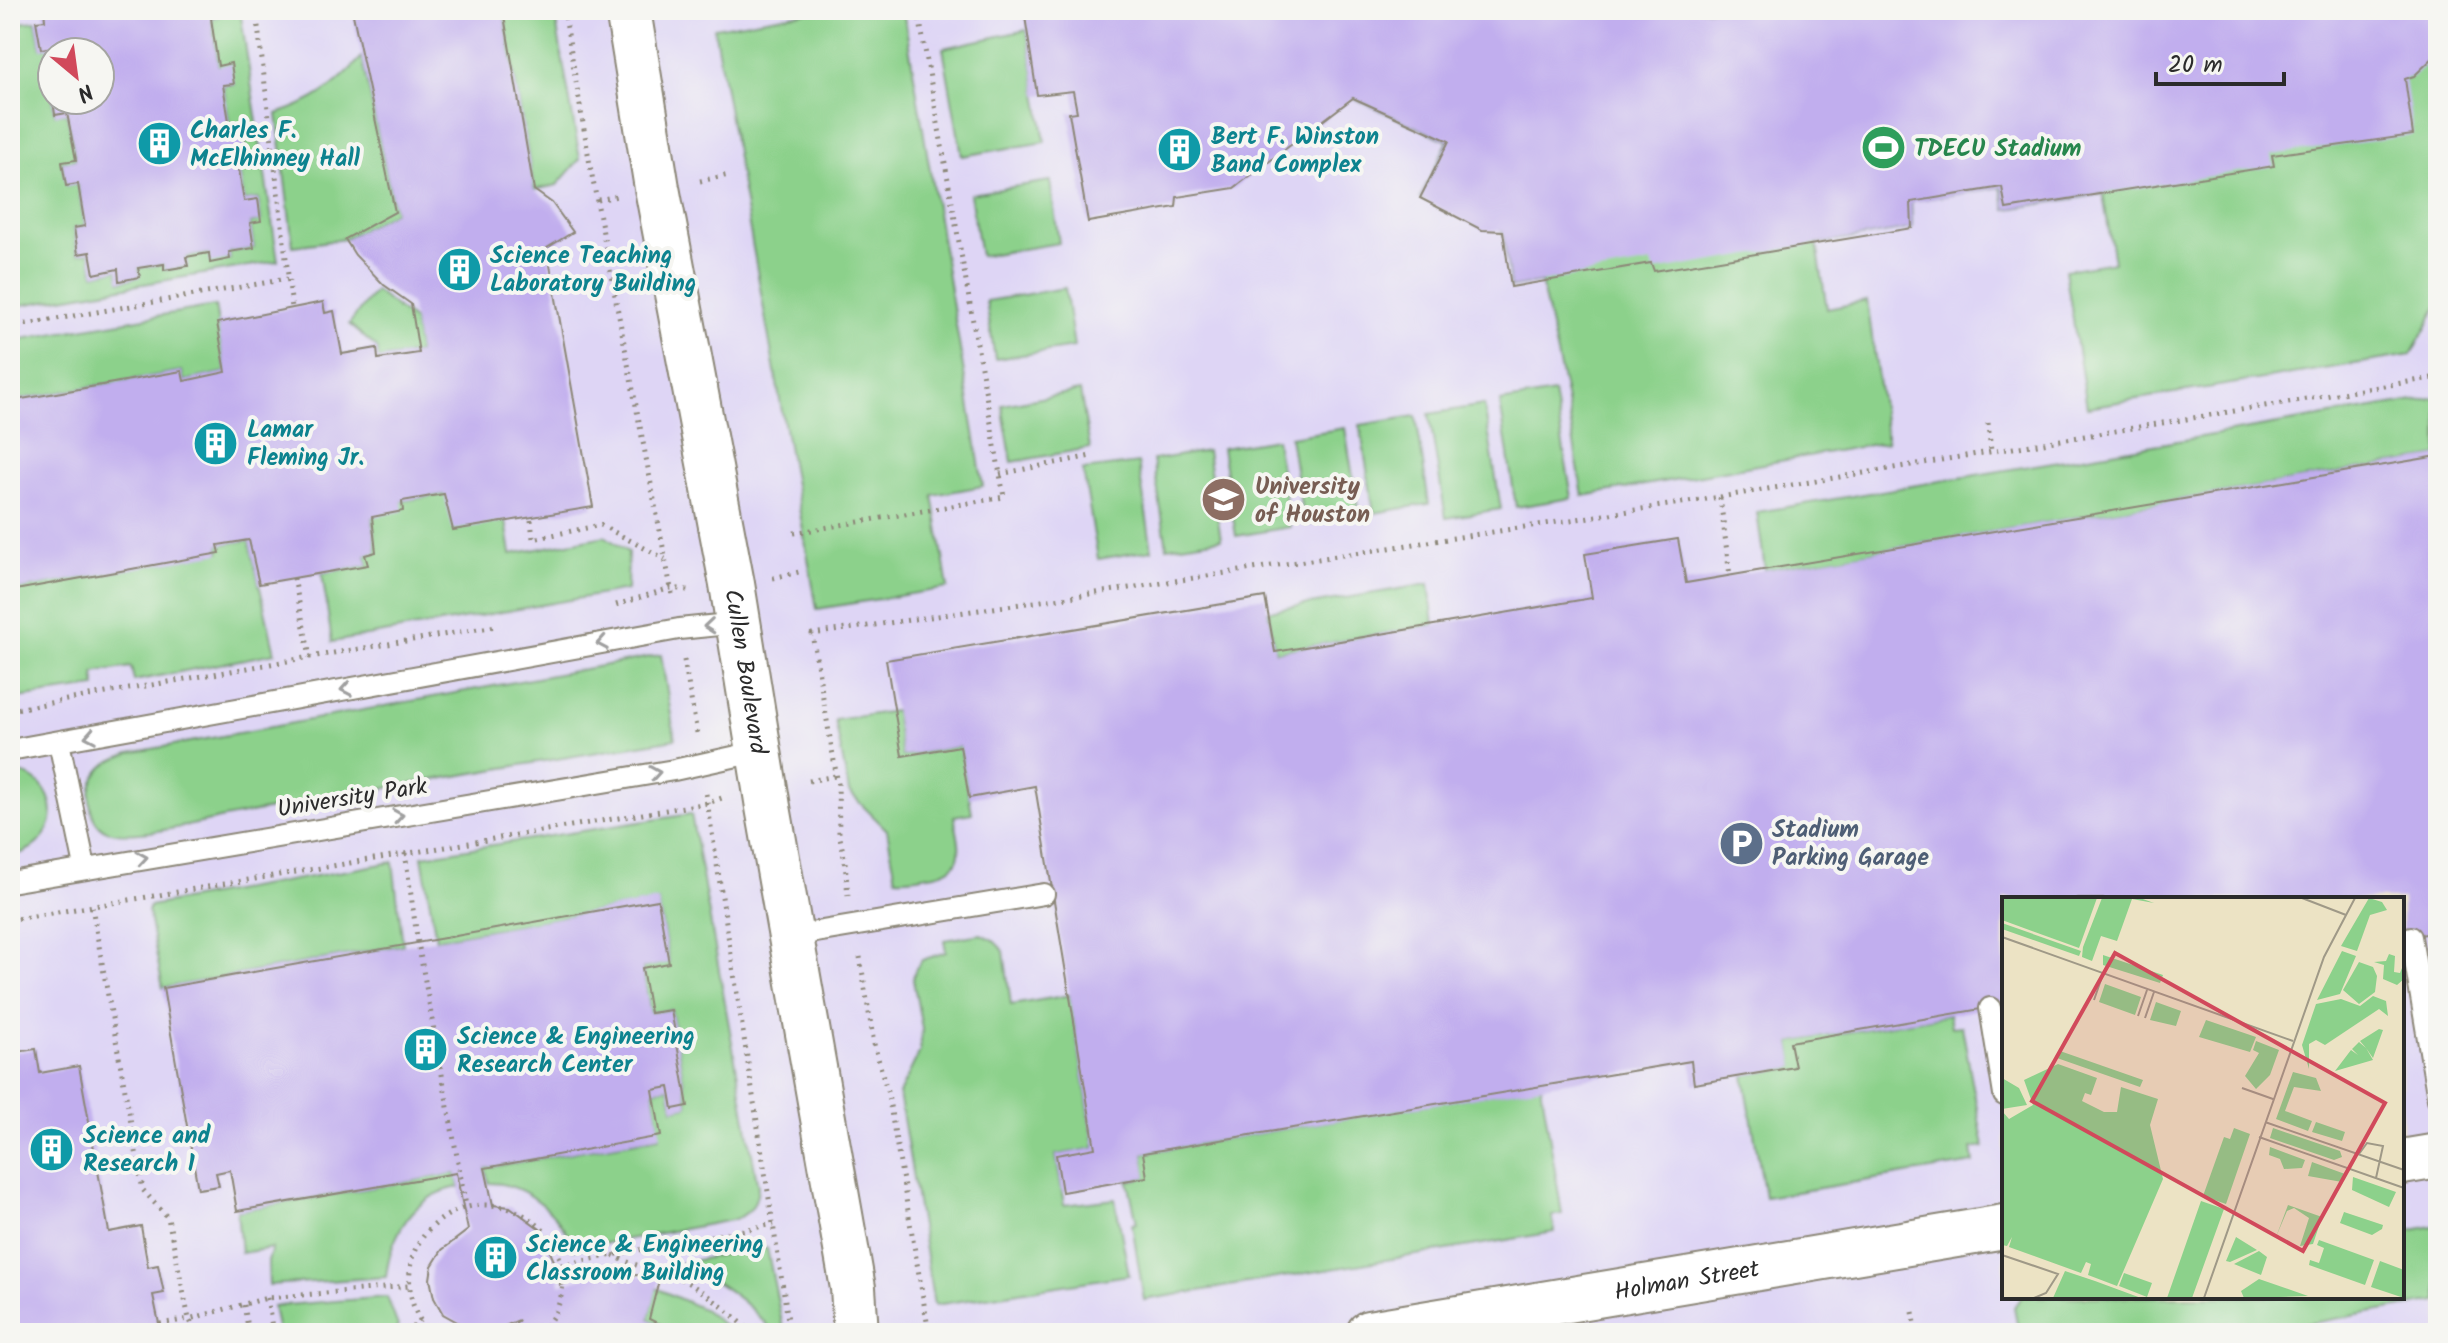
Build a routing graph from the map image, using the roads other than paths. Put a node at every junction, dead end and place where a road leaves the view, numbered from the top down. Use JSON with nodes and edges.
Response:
{"nodes":[{"id":1,"x":628,"y":10,"type":"edge"},
{"id":2,"x":739,"y":623,"type":"junction"},
{"id":3,"x":59,"y":742,"type":"junction"},
{"id":4,"x":10,"y":750,"type":"edge"},
{"id":5,"x":760,"y":751,"type":"junction"},
{"id":6,"x":85,"y":867,"type":"junction"},
{"id":7,"x":10,"y":882,"type":"edge"},
{"id":8,"x":1044,"y":894,"type":"dead end"},
{"id":9,"x":792,"y":936,"type":"junction"},
{"id":10,"x":2411,"y":937,"type":"dead end"},
{"id":11,"x":1990,"y":1008,"type":"dead end"},
{"id":12,"x":2002,"y":1083,"type":"edge"},
{"id":13,"x":2438,"y":1099,"type":"edge"},
{"id":14,"x":2438,"y":1156,"type":"edge"},
{"id":15,"x":2404,"y":1162,"type":"edge"},
{"id":16,"x":2002,"y":1227,"type":"edge"},
{"id":17,"x":856,"y":1333,"type":"edge"},
{"id":18,"x":1369,"y":1333,"type":"edge"}],
"edges":[{"from":1,"to":2,"type":"street","name":"Cullen Boulevard"},
{"from":2,"to":3,"type":"lane","one_way":true},
{"from":2,"to":5,"type":"street","name":"Cullen Boulevard"},
{"from":3,"to":4,"type":"lane"},
{"from":3,"to":6,"type":"lane"},
{"from":6,"to":5,"type":"lane","name":"University Park","one_way":true},
{"from":5,"to":9,"type":"street","name":"Cullen Boulevard"},
{"from":6,"to":7,"type":"lane","name":"University Park"},
{"from":8,"to":9,"type":"lane"},
{"from":9,"to":17,"type":"street","name":"Cullen Boulevard"},
{"from":10,"to":13,"type":"lane"},
{"from":11,"to":12,"type":"lane"},
{"from":14,"to":15,"type":"street"},
{"from":16,"to":18,"type":"street","name":"Holman Street"}]}
